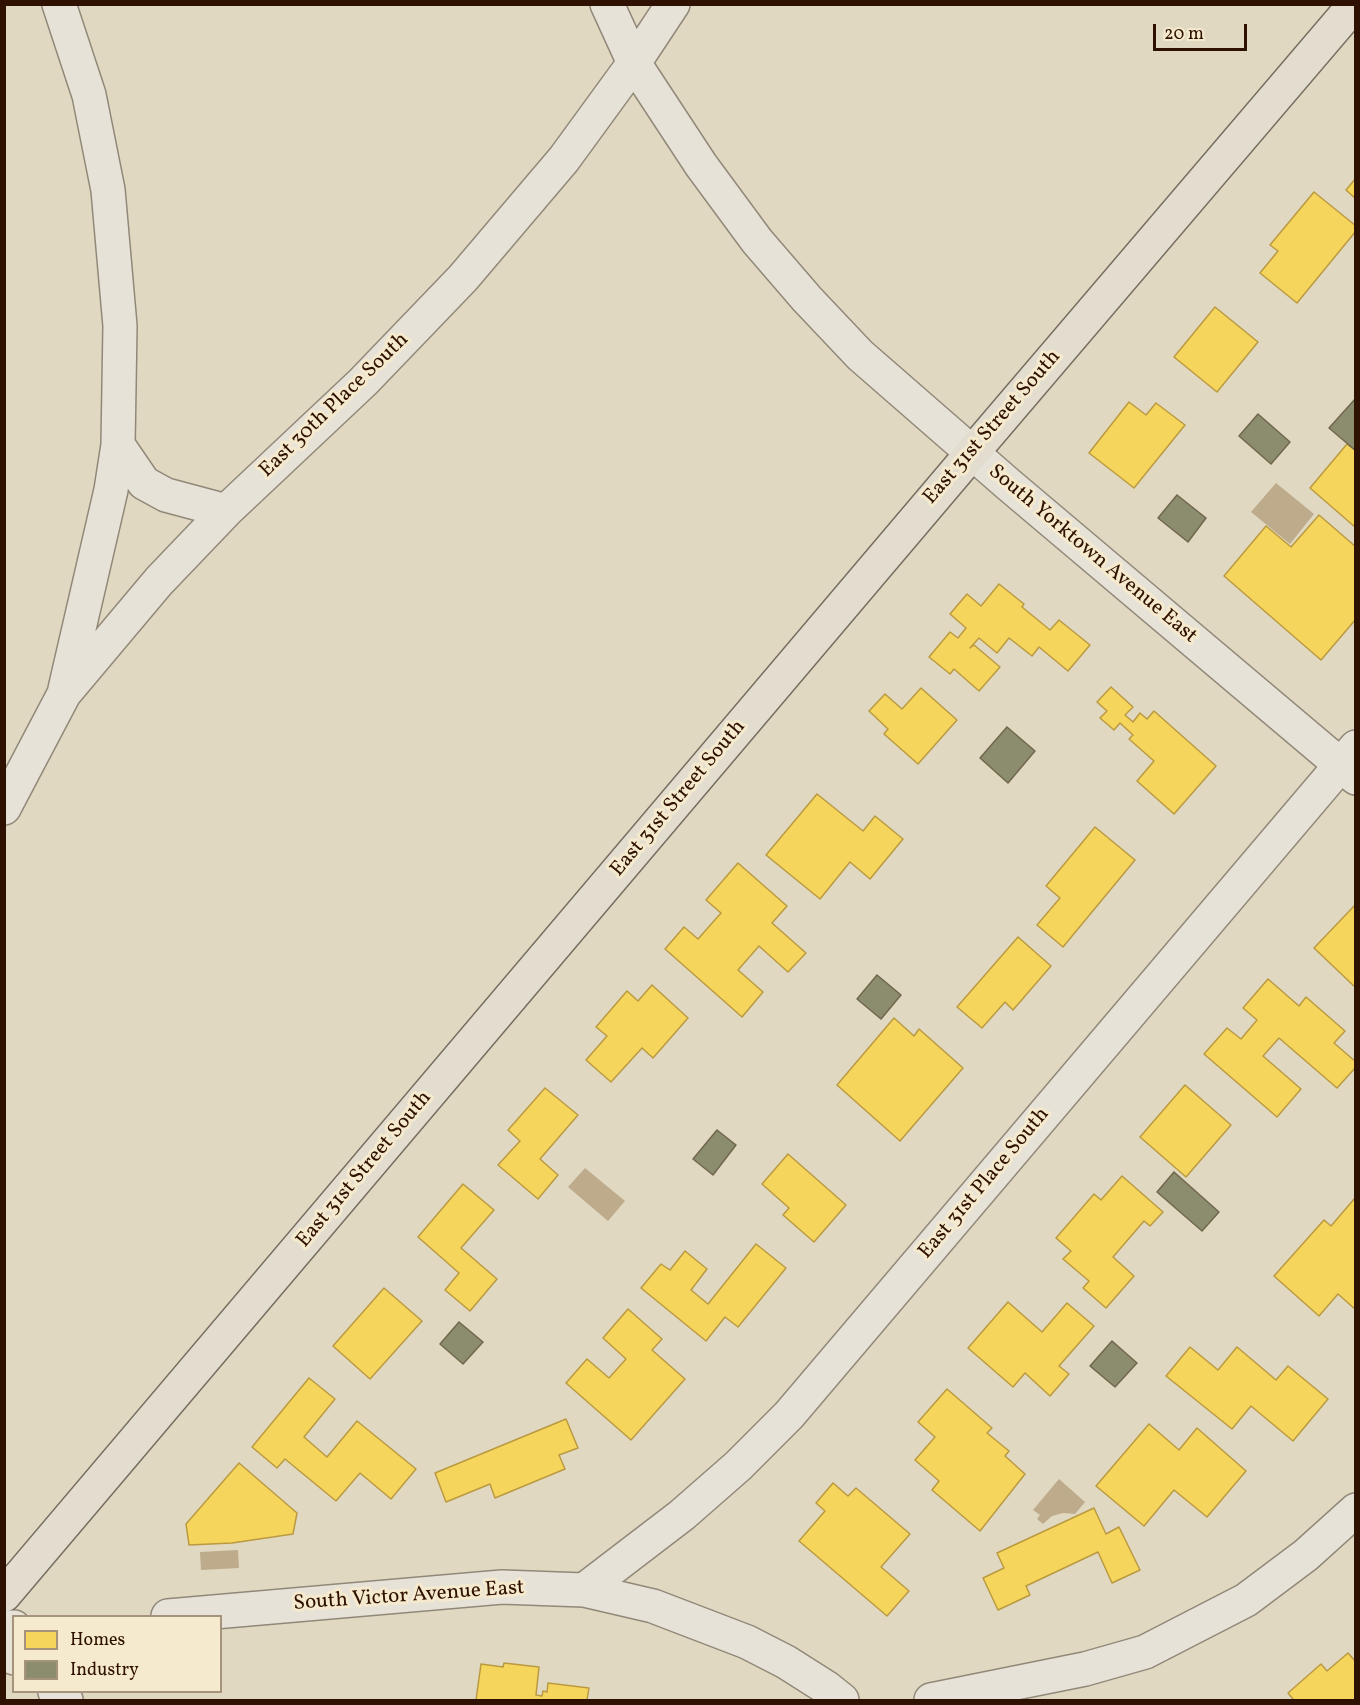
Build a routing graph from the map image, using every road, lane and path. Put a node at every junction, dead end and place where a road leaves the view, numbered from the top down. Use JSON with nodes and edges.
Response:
{"nodes":[{"id":1,"x":59,"y":4,"type":"edge"},
{"id":2,"x":607,"y":4,"type":"edge"},
{"id":3,"x":673,"y":4,"type":"edge"},
{"id":4,"x":1355,"y":4,"type":"edge"},
{"id":5,"x":634,"y":63,"type":"junction"},
{"id":6,"x":118,"y":445,"type":"junction"},
{"id":7,"x":972,"y":453,"type":"junction"},
{"id":8,"x":226,"y":511,"type":"junction"},
{"id":9,"x":64,"y":694,"type":"junction"},
{"id":10,"x":1350,"y":763,"type":"edge"},
{"id":11,"x":4,"y":808,"type":"edge"},
{"id":12,"x":1356,"y":1510,"type":"edge"},
{"id":13,"x":584,"y":1590,"type":"junction"},
{"id":14,"x":4,"y":1595,"type":"edge"},
{"id":15,"x":190,"y":1615,"type":"edge"},
{"id":16,"x":842,"y":1701,"type":"edge"},
{"id":17,"x":931,"y":1701,"type":"edge"}],
"edges":[{"from":1,"to":6,"type":"street"},
{"from":2,"to":5,"type":"street","name":"South Yorktown Avenue East"},
{"from":3,"to":5,"type":"street","name":"East 30th Place South"},
{"from":4,"to":7,"type":"main road","name":"East 31st Street South"},
{"from":5,"to":7,"type":"street","name":"South Yorktown Avenue East"},
{"from":5,"to":8,"type":"street","name":"East 30th Place South"},
{"from":6,"to":8,"type":"street"},
{"from":6,"to":9,"type":"street"},
{"from":7,"to":10,"type":"street","name":"South Yorktown Avenue East"},
{"from":7,"to":14,"type":"main road","name":"East 31st Street South"},
{"from":8,"to":9,"type":"street","name":"East 30th Place South"},
{"from":9,"to":11,"type":"street","name":"East 30th Place South"},
{"from":10,"to":13,"type":"street","name":"East 31st Place South"},
{"from":12,"to":17,"type":"street"},
{"from":13,"to":15,"type":"street","name":"South Victor Avenue East"},
{"from":13,"to":16,"type":"street","name":"South Victor Avenue East"}]}
